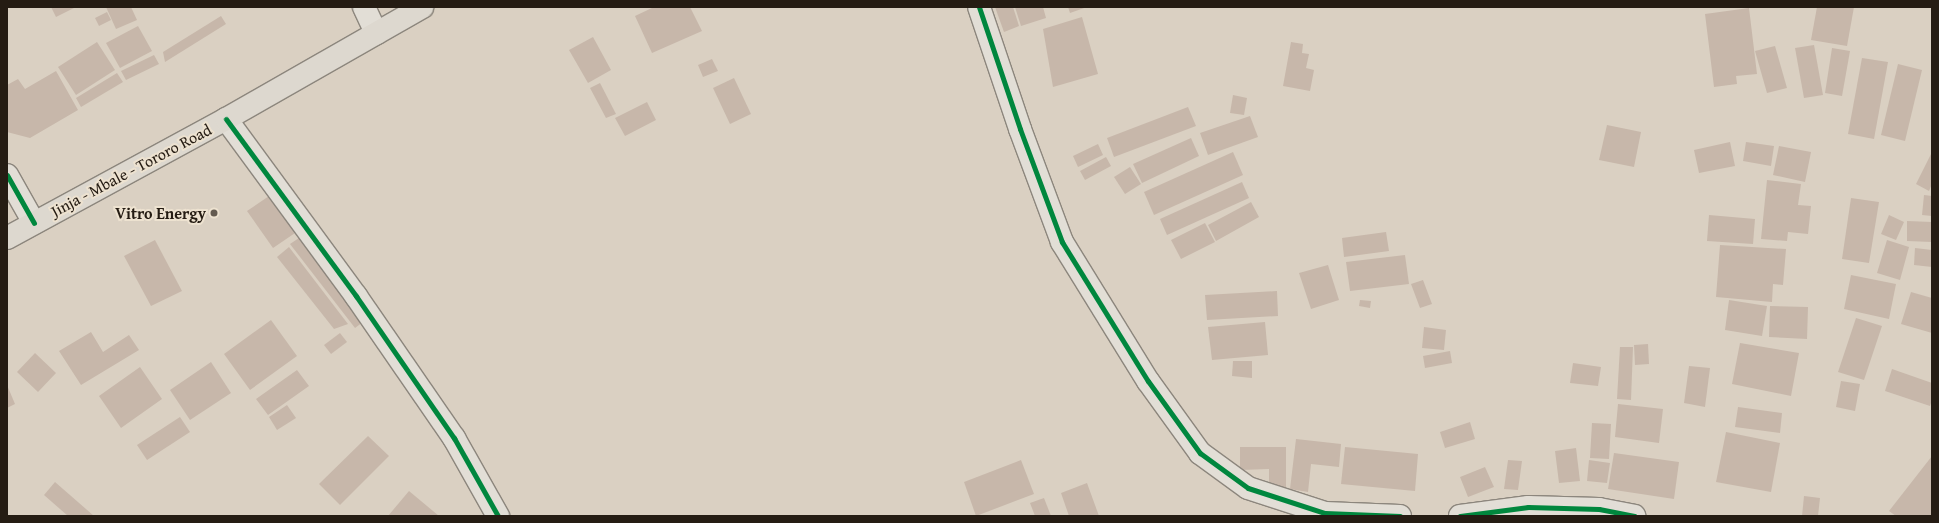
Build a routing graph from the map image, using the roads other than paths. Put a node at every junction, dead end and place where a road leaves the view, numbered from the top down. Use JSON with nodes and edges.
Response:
{"nodes":[{"id":1,"x":364,"y":7,"type":"edge"},
{"id":2,"x":422,"y":7,"type":"edge"},
{"id":3,"x":979,"y":7,"type":"edge"},
{"id":4,"x":376,"y":33,"type":"junction"},
{"id":5,"x":226,"y":119,"type":"junction"},
{"id":6,"x":7,"y":175,"type":"edge"},
{"id":7,"x":34,"y":223,"type":"junction"},
{"id":8,"x":7,"y":238,"type":"edge"},
{"id":9,"x":498,"y":516,"type":"edge"},
{"id":10,"x":1400,"y":516,"type":"edge"},
{"id":11,"x":1460,"y":516,"type":"edge"},
{"id":12,"x":1634,"y":516,"type":"edge"}],
"edges":[{"from":1,"to":4,"type":"street"},
{"from":2,"to":4,"type":"main road","name":"Jinja - Mbale - Tororo Road"},
{"from":3,"to":10,"type":"street"},
{"from":4,"to":5,"type":"main road","name":"Jinja - Mbale - Tororo Road"},
{"from":5,"to":7,"type":"main road","name":"Jinja - Mbale - Tororo Road"},
{"from":5,"to":9,"type":"street"},
{"from":6,"to":7,"type":"street"},
{"from":7,"to":8,"type":"main road","name":"Jinja - Mbale - Tororo Road"},
{"from":11,"to":12,"type":"street"}]}
